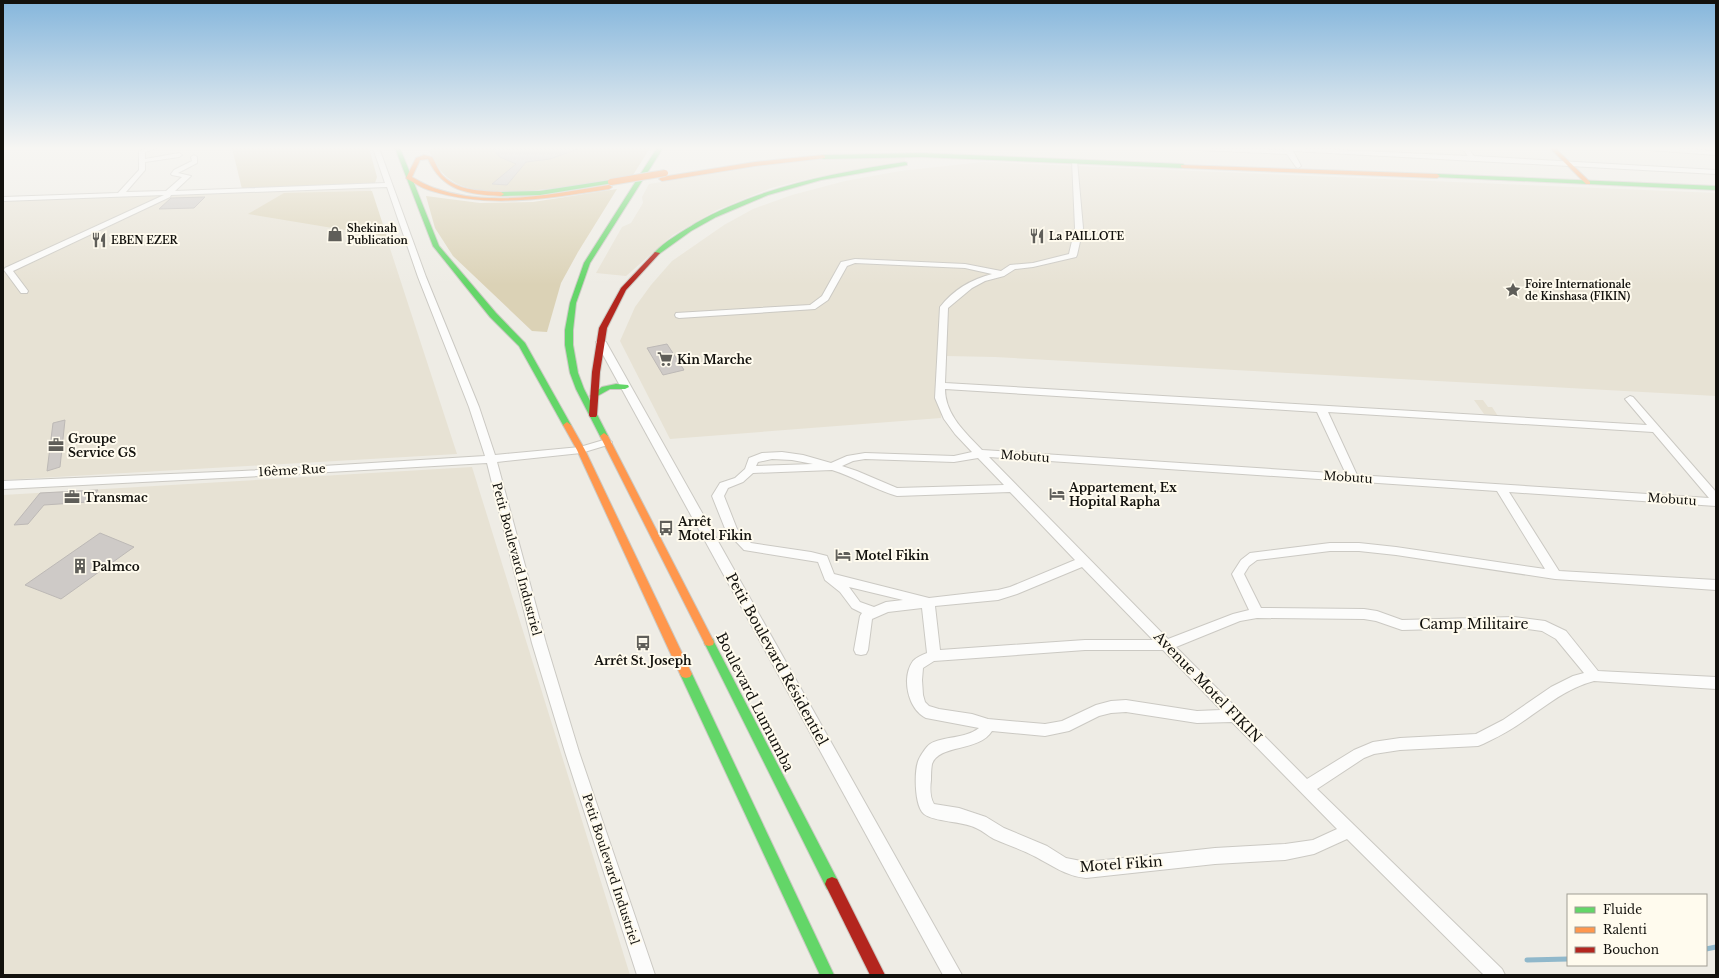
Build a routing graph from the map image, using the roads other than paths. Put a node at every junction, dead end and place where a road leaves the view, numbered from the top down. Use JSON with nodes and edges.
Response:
{"nodes":[{"id":1,"x":155,"y":194,"type":"edge"},
{"id":2,"x":170,"y":194,"type":"edge"},
{"id":3,"x":392,"y":194,"type":"edge"},
{"id":4,"x":416,"y":194,"type":"edge"},
{"id":5,"x":445,"y":194,"type":"edge"},
{"id":6,"x":498,"y":194,"type":"edge"},
{"id":7,"x":516,"y":194,"type":"edge"},
{"id":8,"x":555,"y":194,"type":"edge"},
{"id":9,"x":631,"y":194,"type":"edge"},
{"id":10,"x":769,"y":194,"type":"edge"},
{"id":11,"x":1076,"y":194,"type":"edge"},
{"id":12,"x":120,"y":195,"type":"joint"},
{"id":13,"x":3,"y":199,"type":"edge"},
{"id":14,"x":6,"y":271,"type":"edge"},
{"id":15,"x":1001,"y":274,"type":"junction"},
{"id":16,"x":24,"y":291,"type":"dead end"},
{"id":17,"x":678,"y":315,"type":"dead end"},
{"id":18,"x":601,"y":342,"type":"junction"},
{"id":19,"x":940,"y":386,"type":"junction"},
{"id":20,"x":625,"y":387,"type":"junction"},
{"id":21,"x":594,"y":396,"type":"junction"},
{"id":22,"x":1630,"y":399,"type":"dead end"},
{"id":23,"x":1321,"y":409,"type":"junction"},
{"id":24,"x":592,"y":415,"type":"junction"},
{"id":25,"x":1656,"y":429,"type":"junction"},
{"id":26,"x":607,"y":442,"type":"junction"},
{"id":27,"x":581,"y":450,"type":"junction"},
{"id":28,"x":980,"y":453,"type":"junction"},
{"id":29,"x":491,"y":459,"type":"junction"},
{"id":30,"x":832,"y":467,"type":"junction"},
{"id":31,"x":1353,"y":477,"type":"junction"},
{"id":32,"x":3,"y":485,"type":"edge"},
{"id":33,"x":1500,"y":487,"type":"junction"},
{"id":34,"x":1013,"y":488,"type":"junction"},
{"id":35,"x":1716,"y":500,"type":"edge"},
{"id":36,"x":1085,"y":561,"type":"junction"},
{"id":37,"x":1555,"y":575,"type":"junction"},
{"id":38,"x":830,"y":577,"type":"junction"},
{"id":39,"x":1716,"y":585,"type":"edge"},
{"id":40,"x":928,"y":602,"type":"junction"},
{"id":41,"x":873,"y":612,"type":"junction"},
{"id":42,"x":1257,"y":613,"type":"junction"},
{"id":43,"x":1167,"y":645,"type":"junction"},
{"id":44,"x":861,"y":650,"type":"dead end"},
{"id":45,"x":934,"y":656,"type":"junction"},
{"id":46,"x":1594,"y":676,"type":"junction"},
{"id":47,"x":1716,"y":683,"type":"edge"},
{"id":48,"x":1236,"y":716,"type":"junction"},
{"id":49,"x":988,"y":725,"type":"junction"},
{"id":50,"x":1306,"y":788,"type":"junction"},
{"id":51,"x":1350,"y":830,"type":"junction"},
{"id":52,"x":646,"y":975,"type":"edge"},
{"id":53,"x":827,"y":975,"type":"edge"},
{"id":54,"x":878,"y":975,"type":"edge"},
{"id":55,"x":953,"y":975,"type":"edge"},
{"id":56,"x":1496,"y":975,"type":"edge"}],
"edges":[{"from":1,"to":12,"type":"street"},
{"from":2,"to":14,"type":"street"},
{"from":3,"to":29,"type":"street","name":"Petit Boulevard Industriel"},
{"from":4,"to":27,"type":"main road"},
{"from":5,"to":8,"type":"main road"},
{"from":6,"to":7,"type":"main road"},
{"from":9,"to":24,"type":"main road","name":"Boulevard Lumumba"},
{"from":10,"to":18,"type":"main road"},
{"from":11,"to":15,"type":"street"},
{"from":12,"to":13,"type":"street"},
{"from":14,"to":16,"type":"street"},
{"from":15,"to":17,"type":"street"},
{"from":15,"to":19,"type":"street","name":"Avenue Motel FIKIN"},
{"from":18,"to":20,"type":"street","name":"Petit Boulevard Résidentiel"},
{"from":18,"to":21,"type":"main road"},
{"from":19,"to":23,"type":"street"},
{"from":19,"to":28,"type":"street","name":"Avenue Motel FIKIN"},
{"from":20,"to":21,"type":"main road"},
{"from":20,"to":55,"type":"street","name":"Petit Boulevard Résidentiel"},
{"from":21,"to":24,"type":"main road"},
{"from":22,"to":25,"type":"street"},
{"from":23,"to":25,"type":"street"},
{"from":23,"to":31,"type":"street"},
{"from":24,"to":26,"type":"main road","name":"Boulevard Lumumba"},
{"from":25,"to":35,"type":"street"},
{"from":26,"to":27,"type":"street","name":"16ème Rue"},
{"from":26,"to":54,"type":"main road","name":"Boulevard Lumumba"},
{"from":27,"to":29,"type":"street","name":"16ème Rue"},
{"from":27,"to":53,"type":"main road"},
{"from":28,"to":30,"type":"street"},
{"from":28,"to":31,"type":"street","name":"Mobutu"},
{"from":28,"to":34,"type":"street","name":"Avenue Motel FIKIN"},
{"from":29,"to":32,"type":"street","name":"16ème Rue"},
{"from":29,"to":52,"type":"street","name":"Petit Boulevard Industriel"},
{"from":30,"to":34,"type":"street"},
{"from":30,"to":38,"type":"street"},
{"from":31,"to":33,"type":"street","name":"Mobutu"},
{"from":33,"to":35,"type":"street","name":"Mobutu"},
{"from":33,"to":37,"type":"street"},
{"from":34,"to":36,"type":"street","name":"Avenue Motel FIKIN"},
{"from":36,"to":40,"type":"street"},
{"from":36,"to":43,"type":"street","name":"Avenue Motel FIKIN"},
{"from":37,"to":39,"type":"street"},
{"from":37,"to":42,"type":"street"},
{"from":38,"to":40,"type":"street"},
{"from":38,"to":41,"type":"street"},
{"from":40,"to":41,"type":"street"},
{"from":40,"to":45,"type":"street"},
{"from":41,"to":44,"type":"street"},
{"from":42,"to":43,"type":"street","name":"Camp Militaire"},
{"from":42,"to":46,"type":"street","name":"Camp Militaire"},
{"from":43,"to":45,"type":"street"},
{"from":43,"to":48,"type":"street","name":"Avenue Motel FIKIN"},
{"from":45,"to":49,"type":"street"},
{"from":46,"to":47,"type":"street"},
{"from":46,"to":50,"type":"street"},
{"from":48,"to":49,"type":"street"},
{"from":48,"to":50,"type":"street","name":"Avenue Motel FIKIN"},
{"from":49,"to":51,"type":"street","name":"Motel Fikin"},
{"from":50,"to":51,"type":"street","name":"Avenue Motel FIKIN"},
{"from":51,"to":56,"type":"street","name":"Avenue Motel FIKIN"}]}
